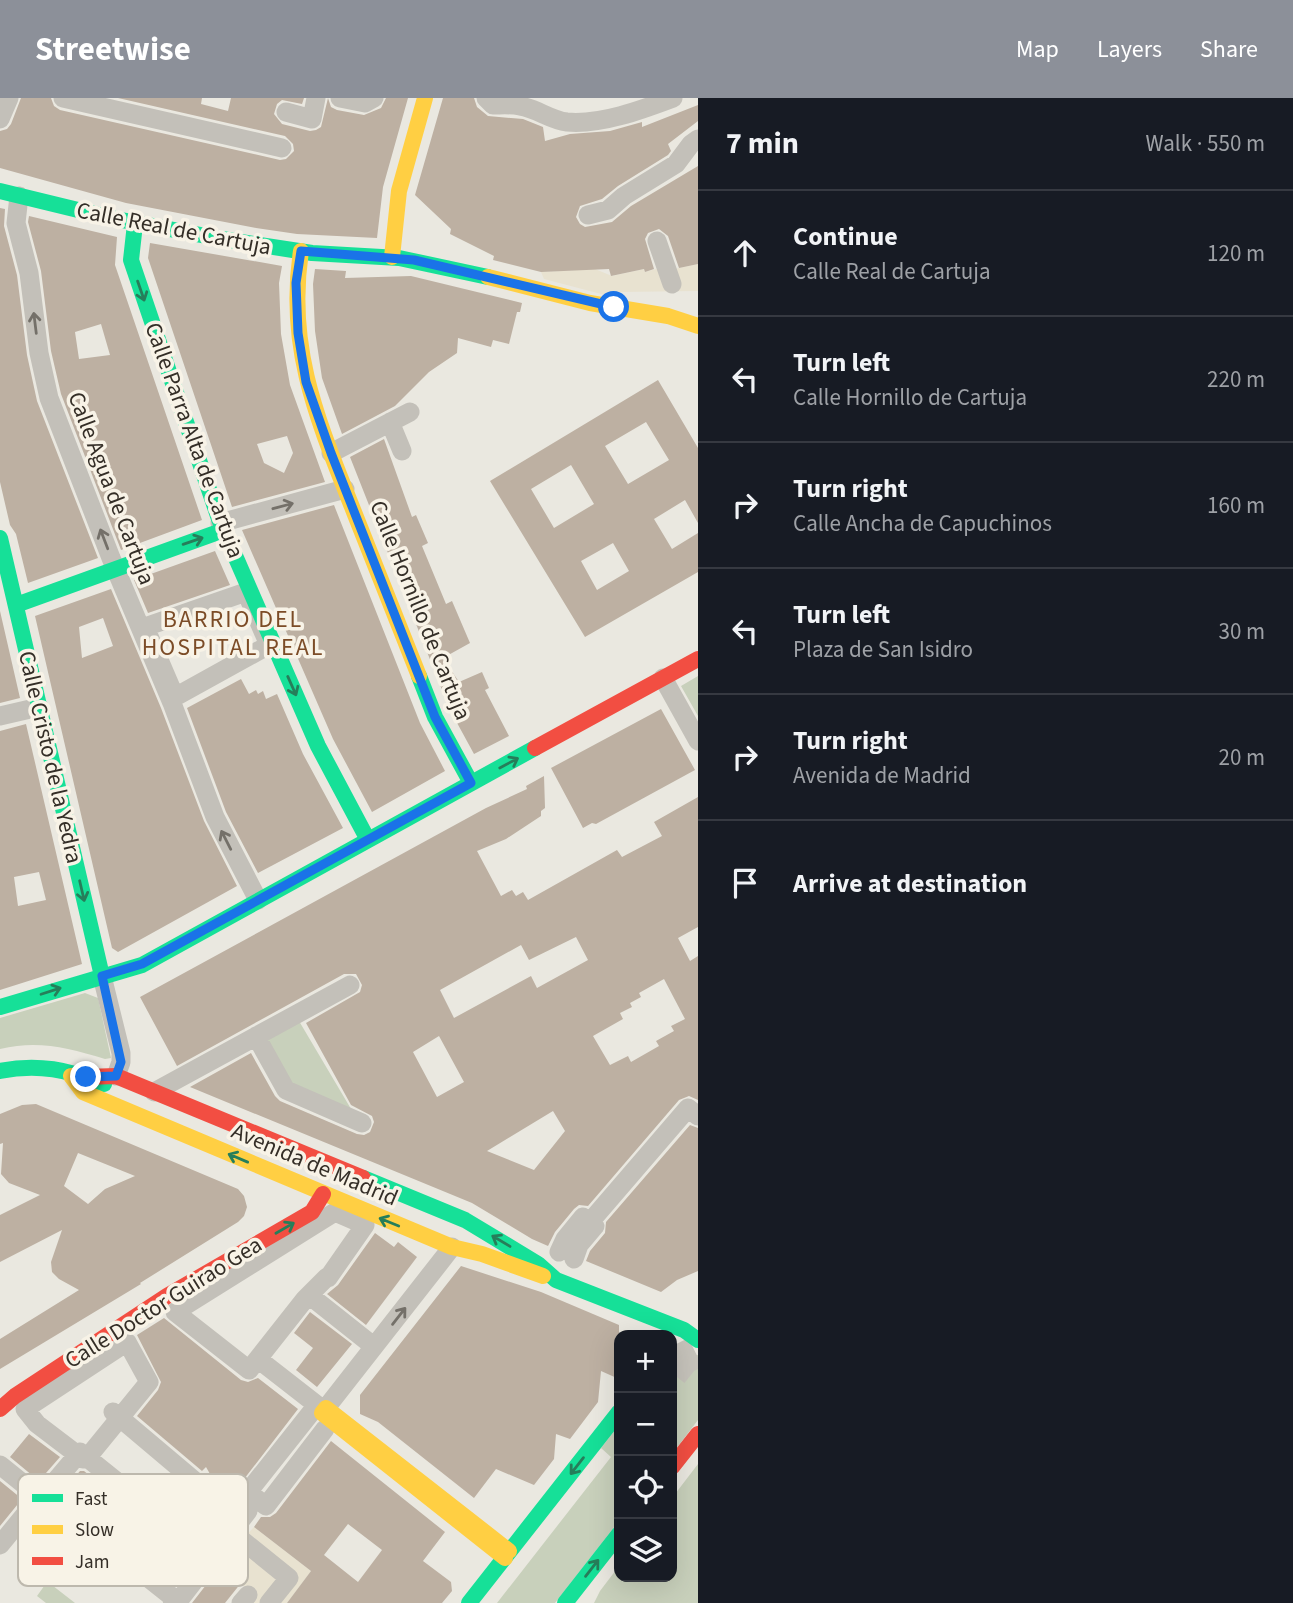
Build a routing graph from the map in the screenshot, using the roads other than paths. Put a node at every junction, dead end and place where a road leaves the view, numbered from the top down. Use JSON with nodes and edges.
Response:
{"nodes":[{"id":1,"x":9,"y":98,"type":"edge"},
{"id":2,"x":63,"y":98,"type":"edge"},
{"id":3,"x":316,"y":98,"type":"edge"},
{"id":4,"x":340,"y":98,"type":"edge"},
{"id":5,"x":373,"y":98,"type":"edge"},
{"id":6,"x":425,"y":98,"type":"edge"},
{"id":7,"x":486,"y":98,"type":"edge"},
{"id":8,"x":673,"y":98,"type":"edge"},
{"id":9,"x":286,"y":112,"type":"dead end"},
{"id":10,"x":0,"y":119,"type":"edge"},
{"id":11,"x":698,"y":139,"type":"edge"},
{"id":12,"x":282,"y":148,"type":"dead end"},
{"id":13,"x":0,"y":191,"type":"edge"},
{"id":14,"x":19,"y":196,"type":"junction"},
{"id":15,"x":588,"y":215,"type":"dead end"},
{"id":16,"x":135,"y":224,"type":"junction"},
{"id":17,"x":657,"y":241,"type":"dead end"},
{"id":18,"x":301,"y":251,"type":"junction"},
{"id":19,"x":392,"y":257,"type":"junction"},
{"id":20,"x":672,"y":284,"type":"dead end"},
{"id":21,"x":604,"y":302,"type":"junction"},
{"id":22,"x":698,"y":317,"type":"edge"},
{"id":23,"x":698,"y":326,"type":"edge"},
{"id":24,"x":410,"y":412,"type":"dead end"},
{"id":25,"x":390,"y":422,"type":"junction"},
{"id":26,"x":402,"y":451,"type":"dead end"},
{"id":27,"x":331,"y":453,"type":"junction"},
{"id":28,"x":345,"y":488,"type":"junction"},
{"id":29,"x":222,"y":526,"type":"junction"},
{"id":30,"x":0,"y":538,"type":"edge"},
{"id":31,"x":115,"y":568,"type":"junction"},
{"id":32,"x":16,"y":605,"type":"junction"},
{"id":33,"x":145,"y":628,"type":"joint"},
{"id":34,"x":274,"y":646,"type":"junction"},
{"id":35,"x":698,"y":659,"type":"edge"},
{"id":36,"x":663,"y":678,"type":"junction"},
{"id":37,"x":172,"y":703,"type":"junction"},
{"id":38,"x":39,"y":707,"type":"junction"},
{"id":39,"x":0,"y":716,"type":"edge"},
{"id":40,"x":698,"y":741,"type":"edge"},
{"id":41,"x":471,"y":783,"type":"junction"},
{"id":42,"x":368,"y":840,"type":"junction"},
{"id":43,"x":258,"y":900,"type":"junction"},
{"id":44,"x":102,"y":976,"type":"junction"},
{"id":45,"x":350,"y":985,"type":"dead end"},
{"id":46,"x":0,"y":1007,"type":"edge"},
{"id":47,"x":256,"y":1036,"type":"junction"},
{"id":48,"x":67,"y":1071,"type":"junction"},
{"id":49,"x":0,"y":1072,"type":"edge"},
{"id":50,"x":116,"y":1076,"type":"junction"},
{"id":51,"x":86,"y":1077,"type":"junction"},
{"id":52,"x":154,"y":1092,"type":"junction"},
{"id":53,"x":698,"y":1116,"type":"edge"},
{"id":54,"x":362,"y":1123,"type":"dead end"},
{"id":55,"x":323,"y":1194,"type":"junction"},
{"id":56,"x":454,"y":1240,"type":"junction"},
{"id":57,"x":567,"y":1255,"type":"dead end"},
{"id":58,"x":556,"y":1280,"type":"junction"},
{"id":59,"x":309,"y":1295,"type":"junction"},
{"id":60,"x":688,"y":1326,"type":"junction"},
{"id":61,"x":677,"y":1340,"type":"edge"},
{"id":62,"x":698,"y":1340,"type":"edge"},
{"id":63,"x":367,"y":1341,"type":"dead end"},
{"id":64,"x":258,"y":1359,"type":"junction"},
{"id":65,"x":0,"y":1409,"type":"edge"},
{"id":66,"x":323,"y":1414,"type":"junction"},
{"id":67,"x":117,"y":1415,"type":"junction"},
{"id":68,"x":614,"y":1418,"type":"edge"},
{"id":69,"x":698,"y":1434,"type":"edge"},
{"id":70,"x":606,"y":1452,"type":"dead end"},
{"id":71,"x":81,"y":1455,"type":"junction"},
{"id":72,"x":677,"y":1461,"type":"edge"},
{"id":73,"x":0,"y":1465,"type":"edge"},
{"id":74,"x":63,"y":1474,"type":"edge"},
{"id":75,"x":105,"y":1474,"type":"edge"},
{"id":76,"x":180,"y":1474,"type":"edge"},
{"id":77,"x":18,"y":1479,"type":"edge"},
{"id":78,"x":248,"y":1510,"type":"edge"},
{"id":79,"x":18,"y":1523,"type":"edge"},
{"id":80,"x":248,"y":1538,"type":"edge"},
{"id":81,"x":614,"y":1540,"type":"edge"},
{"id":82,"x":0,"y":1545,"type":"edge"},
{"id":83,"x":507,"y":1555,"type":"junction"},
{"id":84,"x":158,"y":1586,"type":"edge"},
{"id":85,"x":189,"y":1586,"type":"edge"},
{"id":86,"x":175,"y":1603,"type":"edge"},
{"id":87,"x":269,"y":1603,"type":"edge"},
{"id":88,"x":469,"y":1603,"type":"edge"},
{"id":89,"x":486,"y":1603,"type":"edge"},
{"id":90,"x":565,"y":1603,"type":"edge"}],
"edges":[{"from":1,"to":10,"type":"street"},
{"from":2,"to":12,"type":"street"},
{"from":3,"to":9,"type":"street"},
{"from":4,"to":5,"type":"street"},
{"from":6,"to":19,"type":"street"},
{"from":7,"to":8,"type":"street"},
{"from":11,"to":15,"type":"street"},
{"from":13,"to":14,"type":"street","name":"Calle Real de Cartuja"},
{"from":14,"to":16,"type":"street","name":"Calle Real de Cartuja"},
{"from":31,"to":14,"type":"street","name":"Calle Agua de Cartuja","one_way":true},
{"from":16,"to":18,"type":"street","name":"Calle Real de Cartuja"},
{"from":16,"to":29,"type":"street","name":"Calle Parra Alta de Cartuja","one_way":true},
{"from":17,"to":20,"type":"street"},
{"from":18,"to":19,"type":"street","name":"Calle Real de Cartuja"},
{"from":18,"to":27,"type":"street","name":"Calle Hornillo de Cartuja"},
{"from":19,"to":21,"type":"street","name":"Calle Real de Cartuja"},
{"from":21,"to":22,"type":"street"},
{"from":21,"to":23,"type":"street"},
{"from":24,"to":25,"type":"street"},
{"from":25,"to":26,"type":"street"},
{"from":25,"to":27,"type":"street"},
{"from":27,"to":28,"type":"street","name":"Calle Hornillo de Cartuja"},
{"from":29,"to":28,"type":"street","one_way":true},
{"from":28,"to":41,"type":"street","name":"Calle Hornillo de Cartuja"},
{"from":31,"to":29,"type":"street","one_way":true},
{"from":29,"to":34,"type":"street","name":"Calle Parra Alta de Cartuja"},
{"from":30,"to":32,"type":"street","name":"Calle Cristo de la Yedra"},
{"from":31,"to":32,"type":"street"},
{"from":31,"to":37,"type":"street","name":"Calle Agua de Cartuja"},
{"from":32,"to":38,"type":"street","name":"Calle Cristo de la Yedra"},
{"from":33,"to":33,"type":"street"},
{"from":34,"to":37,"type":"street"},
{"from":34,"to":42,"type":"street","name":"Calle Parra Alta de Cartuja","one_way":true},
{"from":35,"to":36,"type":"street"},
{"from":36,"to":40,"type":"street"},
{"from":41,"to":36,"type":"street","one_way":true},
{"from":43,"to":37,"type":"street","name":"Calle Agua de Cartuja","one_way":true},
{"from":38,"to":39,"type":"street"},
{"from":38,"to":44,"type":"street","name":"Calle Cristo de la Yedra","one_way":true},
{"from":41,"to":42,"type":"street"},
{"from":42,"to":43,"type":"street"},
{"from":43,"to":44,"type":"street"},
{"from":46,"to":44,"type":"street","one_way":true},
{"from":44,"to":50,"type":"street"},
{"from":45,"to":47,"type":"street"},
{"from":47,"to":52,"type":"street"},
{"from":47,"to":54,"type":"street"},
{"from":48,"to":49,"type":"street","name":"Avenida de Madrid"},
{"from":48,"to":51,"type":"street","name":"Avenida de Madrid"},
{"from":55,"to":48,"type":"street","name":"Avenida de Madrid","one_way":true},
{"from":50,"to":51,"type":"street","name":"Avenida de Madrid"},
{"from":50,"to":52,"type":"street","name":"Avenida de Madrid"},
{"from":51,"to":56,"type":"street","name":"Avenida de Madrid"},
{"from":58,"to":52,"type":"street","name":"Avenida de Madrid","one_way":true},
{"from":53,"to":57,"type":"street"},
{"from":56,"to":55,"type":"street","name":"Avenida de Madrid","one_way":true},
{"from":65,"to":55,"type":"street","name":"Calle Doctor Guirao Gea","one_way":true},
{"from":56,"to":58,"type":"street","name":"Avenida de Madrid"},
{"from":66,"to":56,"type":"street","one_way":true},
{"from":58,"to":60,"type":"street","name":"Avenida de Madrid"},
{"from":59,"to":63,"type":"street"},
{"from":59,"to":64,"type":"street"},
{"from":59,"to":64,"type":"street"},
{"from":60,"to":61,"type":"street"},
{"from":60,"to":62,"type":"street","name":"Avenida de Madrid"},
{"from":64,"to":66,"type":"street"},
{"from":66,"to":78,"type":"street"},
{"from":66,"to":83,"type":"street"},
{"from":67,"to":71,"type":"street"},
{"from":67,"to":71,"type":"street"},
{"from":67,"to":76,"type":"street"},
{"from":68,"to":83,"type":"street","one_way":true},
{"from":69,"to":72,"type":"street"},
{"from":70,"to":89,"type":"street"},
{"from":71,"to":74,"type":"street"},
{"from":71,"to":75,"type":"street"},
{"from":73,"to":77,"type":"street"},
{"from":79,"to":82,"type":"street"},
{"from":80,"to":87,"type":"street"},
{"from":90,"to":81,"type":"street","one_way":true},
{"from":83,"to":88,"type":"street"},
{"from":84,"to":86,"type":"street"},
{"from":85,"to":86,"type":"street"}]}
